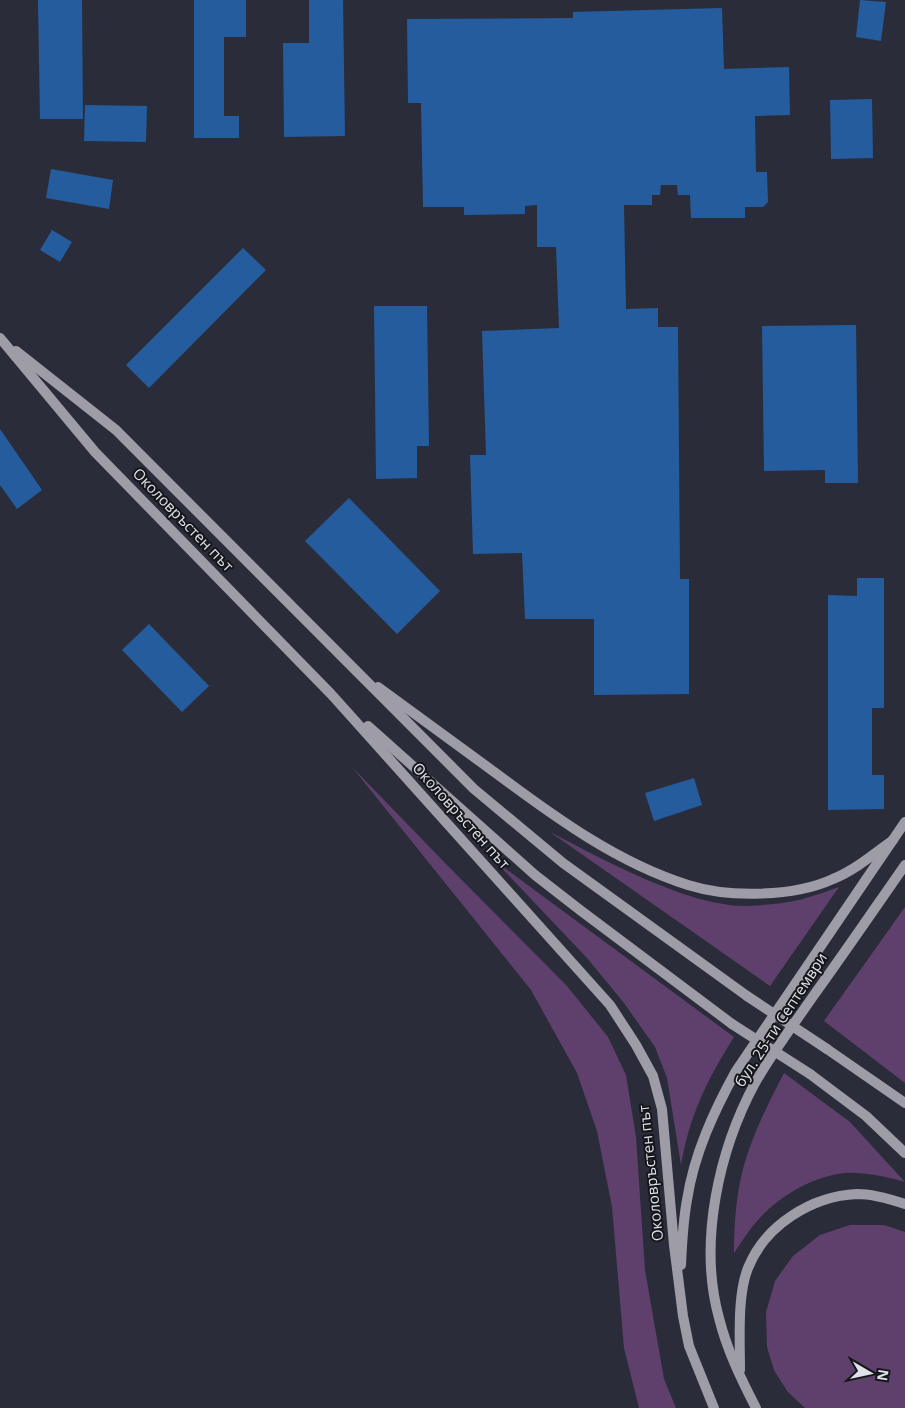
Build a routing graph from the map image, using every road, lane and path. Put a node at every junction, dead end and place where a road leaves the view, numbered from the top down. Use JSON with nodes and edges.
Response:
{"nodes":[{"id":1,"x":0,"y":338,"type":"edge"},
{"id":2,"x":350,"y":666,"type":"junction"},
{"id":3,"x":331,"y":694,"type":"junction"},
{"id":4,"x":905,"y":822,"type":"edge"},
{"id":5,"x":893,"y":840,"type":"junction"},
{"id":6,"x":905,"y":865,"type":"edge"},
{"id":7,"x":905,"y":1103,"type":"edge"},
{"id":8,"x":905,"y":1153,"type":"edge"},
{"id":9,"x":905,"y":1204,"type":"edge"},
{"id":10,"x":683,"y":1316,"type":"junction"},
{"id":11,"x":740,"y":1377,"type":"junction"},
{"id":12,"x":714,"y":1408,"type":"edge"},
{"id":13,"x":756,"y":1408,"type":"edge"},
{"id":14,"x":764,"y":1408,"type":"edge"}],
"edges":[{"from":1,"to":2,"type":"main road","name":"Околовръстен път"},
{"from":1,"to":3,"type":"main road","name":"Околовръстен път"},
{"from":2,"to":5,"type":"main road"},
{"from":2,"to":7,"type":"main road","name":"Околовръстен път","bridge":true},
{"from":3,"to":8,"type":"main road","bridge":true},
{"from":3,"to":10,"type":"main road","name":"Околовръстен път"},
{"from":4,"to":5,"type":"main road","name":"бул. 25-ти Септември"},
{"from":5,"to":10,"type":"main road","name":"бул. 25-ти Септември"},
{"from":6,"to":11,"type":"main road","name":"бул. 25-ти Септември"},
{"from":9,"to":11,"type":"main road"},
{"from":10,"to":12,"type":"main road","name":"Околовръстен път"},
{"from":11,"to":13,"type":"main road","name":"бул. 25-ти Септември"},
{"from":11,"to":14,"type":"main road"}]}
